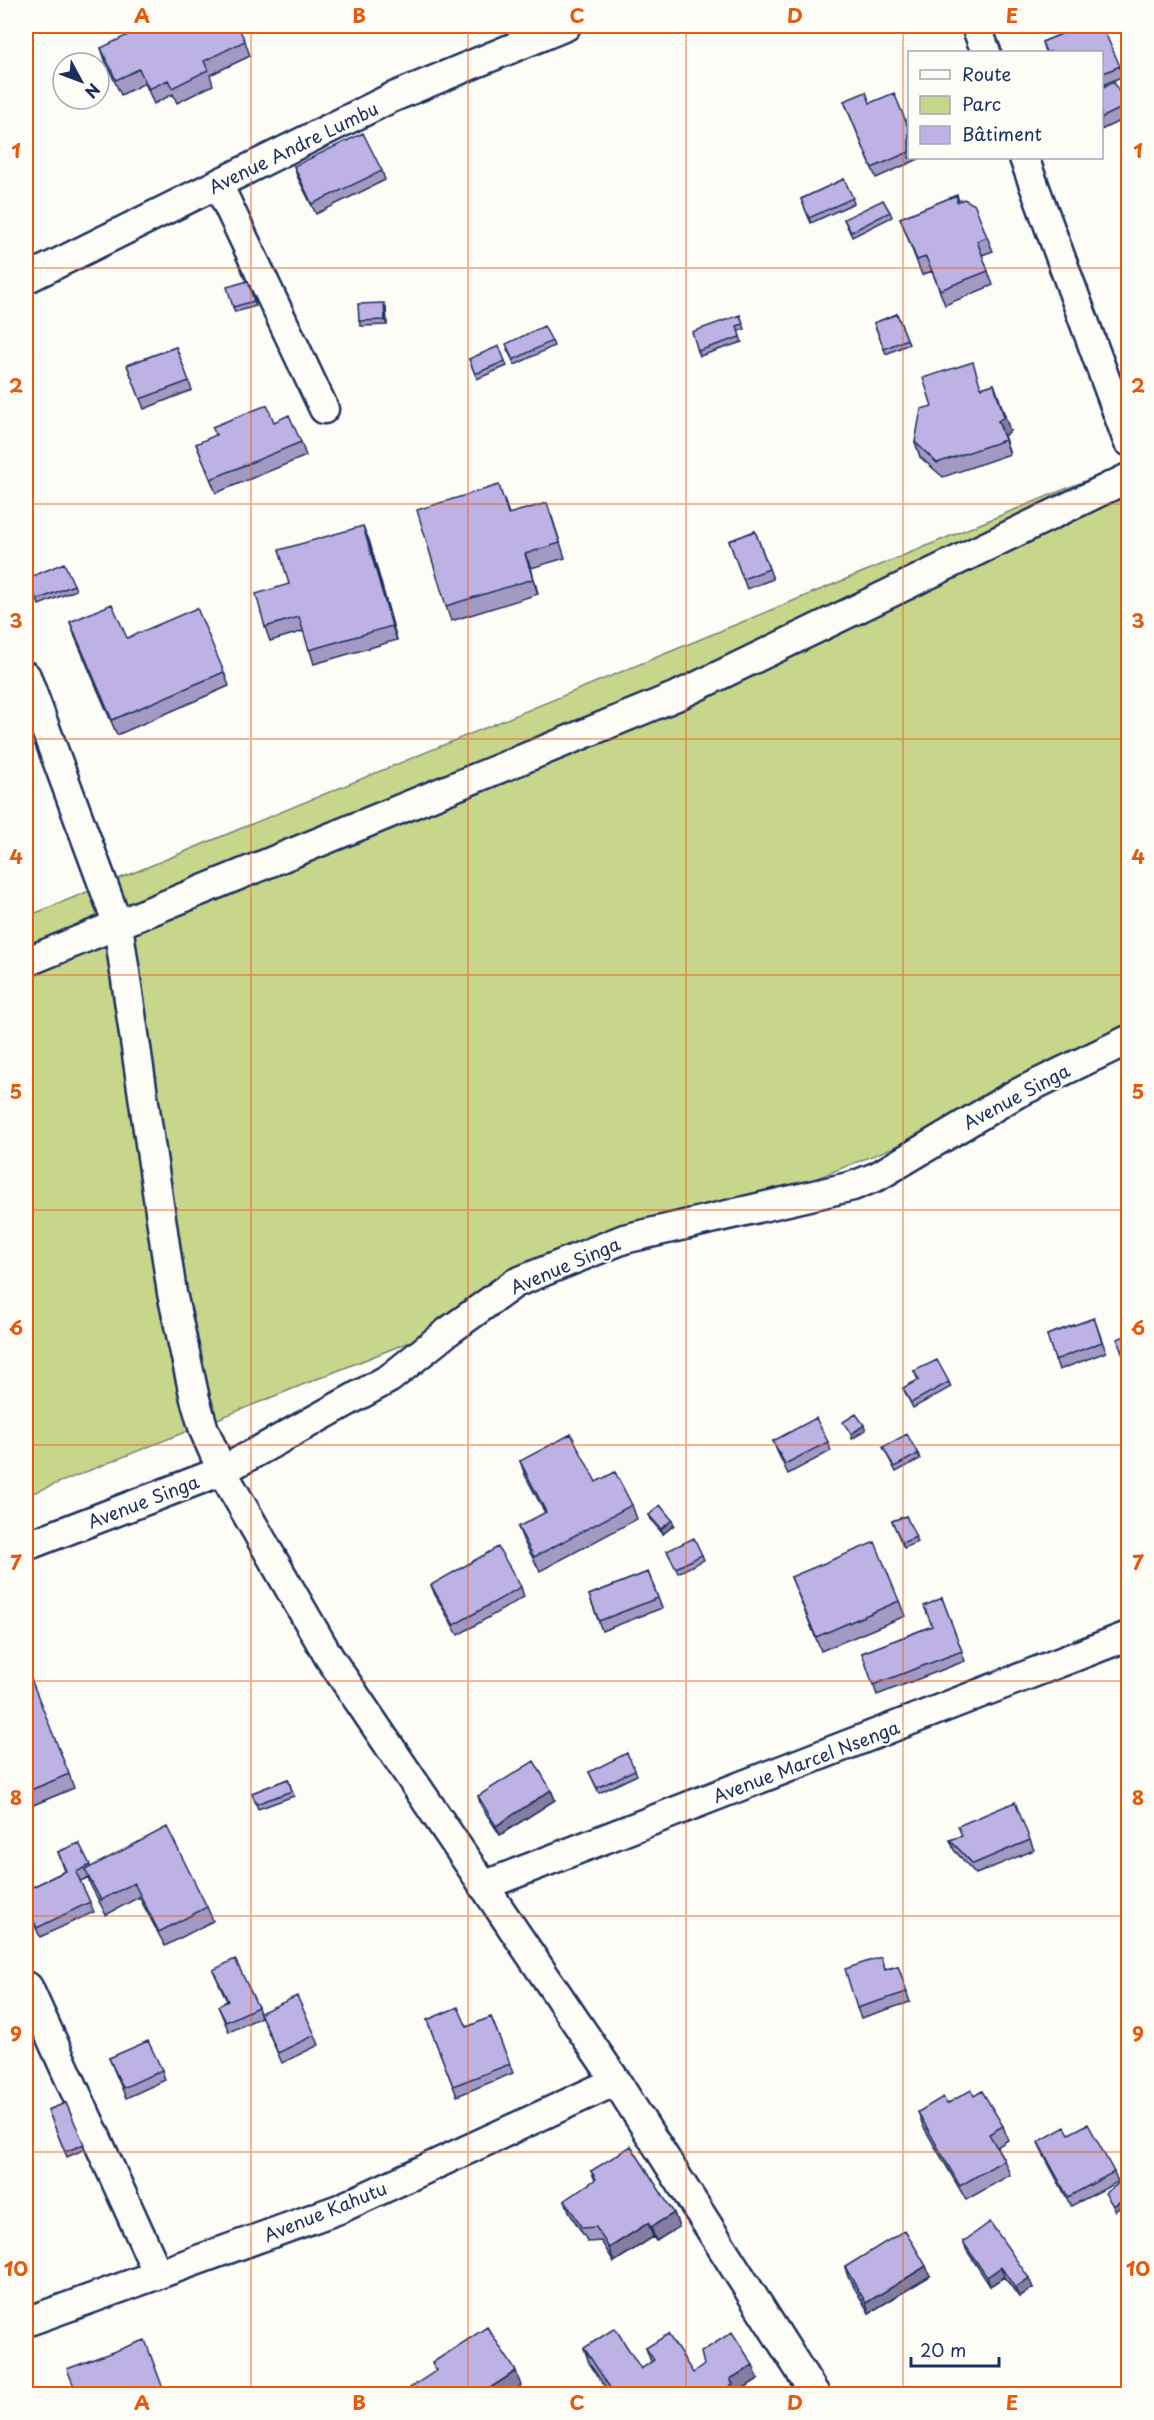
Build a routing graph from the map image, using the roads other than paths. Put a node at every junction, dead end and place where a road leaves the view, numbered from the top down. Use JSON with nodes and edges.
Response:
{"nodes":[{"id":1,"x":566,"y":26,"type":"edge"},
{"id":2,"x":976,"y":26,"type":"edge"},
{"id":3,"x":986,"y":51,"type":"edge"},
{"id":4,"x":1024,"y":159,"type":"edge"},
{"id":5,"x":218,"y":184,"type":"junction"},
{"id":6,"x":26,"y":279,"type":"edge"},
{"id":7,"x":324,"y":408,"type":"dead end"},
{"id":8,"x":1128,"y":441,"type":"edge"},
{"id":9,"x":1128,"y":478,"type":"edge"},
{"id":10,"x":26,"y":676,"type":"edge"},
{"id":11,"x":118,"y":926,"type":"junction"},
{"id":12,"x":26,"y":962,"type":"edge"},
{"id":13,"x":1128,"y":1040,"type":"edge"},
{"id":14,"x":222,"y":1471,"type":"junction"},
{"id":15,"x":26,"y":1546,"type":"edge"},
{"id":16,"x":1128,"y":1636,"type":"edge"},
{"id":17,"x":483,"y":1886,"type":"junction"},
{"id":18,"x":28,"y":1987,"type":"dead end"},
{"id":19,"x":616,"y":2082,"type":"junction"},
{"id":20,"x":158,"y":2274,"type":"junction"},
{"id":21,"x":26,"y":2322,"type":"edge"},
{"id":22,"x":815,"y":2394,"type":"edge"}],
"edges":[{"from":1,"to":5,"type":"street","name":"Avenue Andre Lumbu"},
{"from":2,"to":3,"type":"street"},
{"from":4,"to":8,"type":"street"},
{"from":5,"to":6,"type":"street","name":"Avenue Andre Lumbu"},
{"from":5,"to":7,"type":"street"},
{"from":9,"to":11,"type":"street"},
{"from":10,"to":11,"type":"street"},
{"from":11,"to":12,"type":"street"},
{"from":11,"to":14,"type":"street"},
{"from":13,"to":14,"type":"street","name":"Avenue Singa"},
{"from":14,"to":15,"type":"street","name":"Avenue Singa"},
{"from":14,"to":17,"type":"street"},
{"from":16,"to":17,"type":"street","name":"Avenue Marcel Nsenga"},
{"from":17,"to":19,"type":"street"},
{"from":18,"to":20,"type":"street"},
{"from":19,"to":20,"type":"street","name":"Avenue Kahutu"},
{"from":19,"to":22,"type":"street"},
{"from":20,"to":21,"type":"street","name":"Avenue Kahutu"}]}
